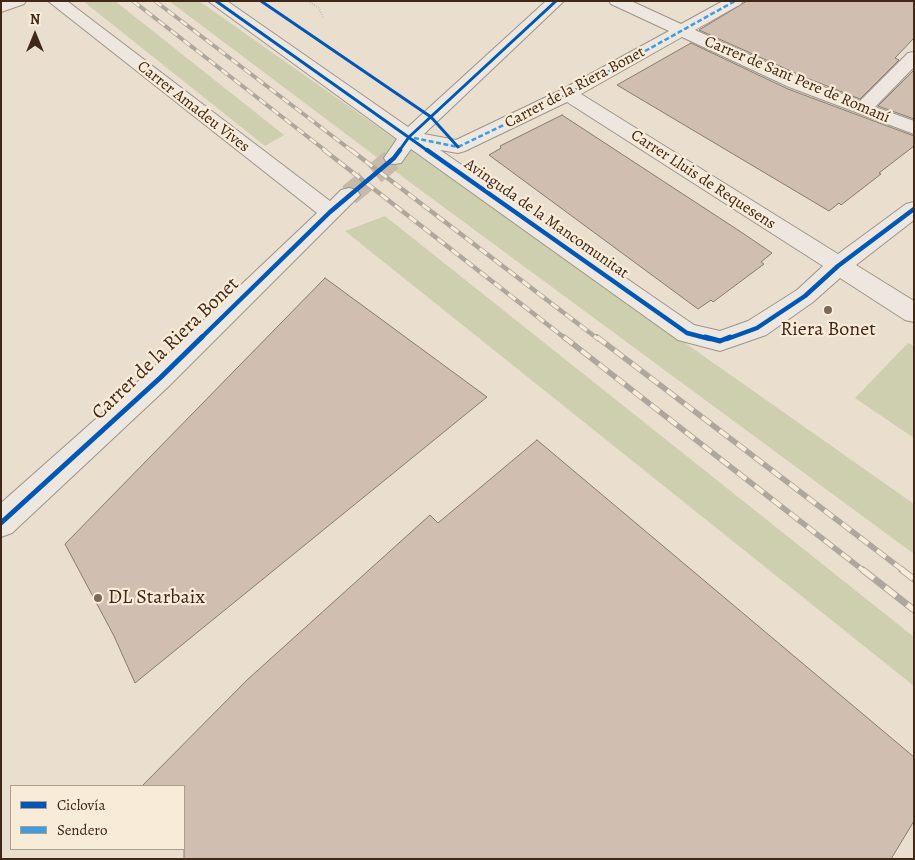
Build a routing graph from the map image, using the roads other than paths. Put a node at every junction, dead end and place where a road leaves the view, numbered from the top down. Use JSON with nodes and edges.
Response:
{"nodes":[{"id":1,"x":18,"y":1,"type":"edge"},
{"id":2,"x":56,"y":1,"type":"edge"},
{"id":3,"x":216,"y":1,"type":"edge"},
{"id":4,"x":556,"y":1,"type":"edge"},
{"id":5,"x":617,"y":1,"type":"edge"},
{"id":6,"x":735,"y":1,"type":"edge"},
{"id":7,"x":1,"y":7,"type":"edge"},
{"id":8,"x":681,"y":32,"type":"junction"},
{"id":9,"x":914,"y":57,"type":"edge"},
{"id":10,"x":568,"y":94,"type":"junction"},
{"id":11,"x":863,"y":108,"type":"junction"},
{"id":12,"x":914,"y":128,"type":"edge"},
{"id":13,"x":409,"y":137,"type":"junction"},
{"id":14,"x":394,"y":158,"type":"tunnel mouth"},
{"id":15,"x":349,"y":195,"type":"tunnel mouth"},
{"id":16,"x":914,"y":208,"type":"edge"},
{"id":17,"x":330,"y":212,"type":"junction"},
{"id":18,"x":838,"y":266,"type":"junction"},
{"id":19,"x":914,"y":313,"type":"edge"},
{"id":20,"x":1,"y":523,"type":"edge"}],
"edges":[{"from":1,"to":7,"type":"street"},
{"from":2,"to":17,"type":"street","name":"Carrer Amadeu Vives"},
{"from":3,"to":13,"type":"street","name":"Avinguda de la Mancomunitat"},
{"from":4,"to":13,"type":"street"},
{"from":5,"to":8,"type":"street","name":"Carrer de Sant Pere de Romaní"},
{"from":6,"to":8,"type":"street","name":"Carrer de la Riera Bonet"},
{"from":8,"to":10,"type":"street","name":"Carrer de la Riera Bonet"},
{"from":8,"to":11,"type":"street","name":"Carrer de Sant Pere de Romaní"},
{"from":9,"to":11,"type":"street"},
{"from":10,"to":13,"type":"street","name":"Carrer de la Riera Bonet"},
{"from":10,"to":18,"type":"street","name":"Carrer Lluis de Requesens"},
{"from":11,"to":12,"type":"street","name":"Carrer de Sant Pere de Romaní"},
{"from":13,"to":14,"type":"street"},
{"from":13,"to":18,"type":"street","name":"Avinguda de la Mancomunitat"},
{"from":15,"to":17,"type":"street","name":"Carrer de la Riera Bonet"},
{"from":16,"to":18,"type":"street"},
{"from":17,"to":20,"type":"street","name":"Carrer de la Riera Bonet"},
{"from":18,"to":19,"type":"street","name":"Carrer Lluis de Requesens"}]}
